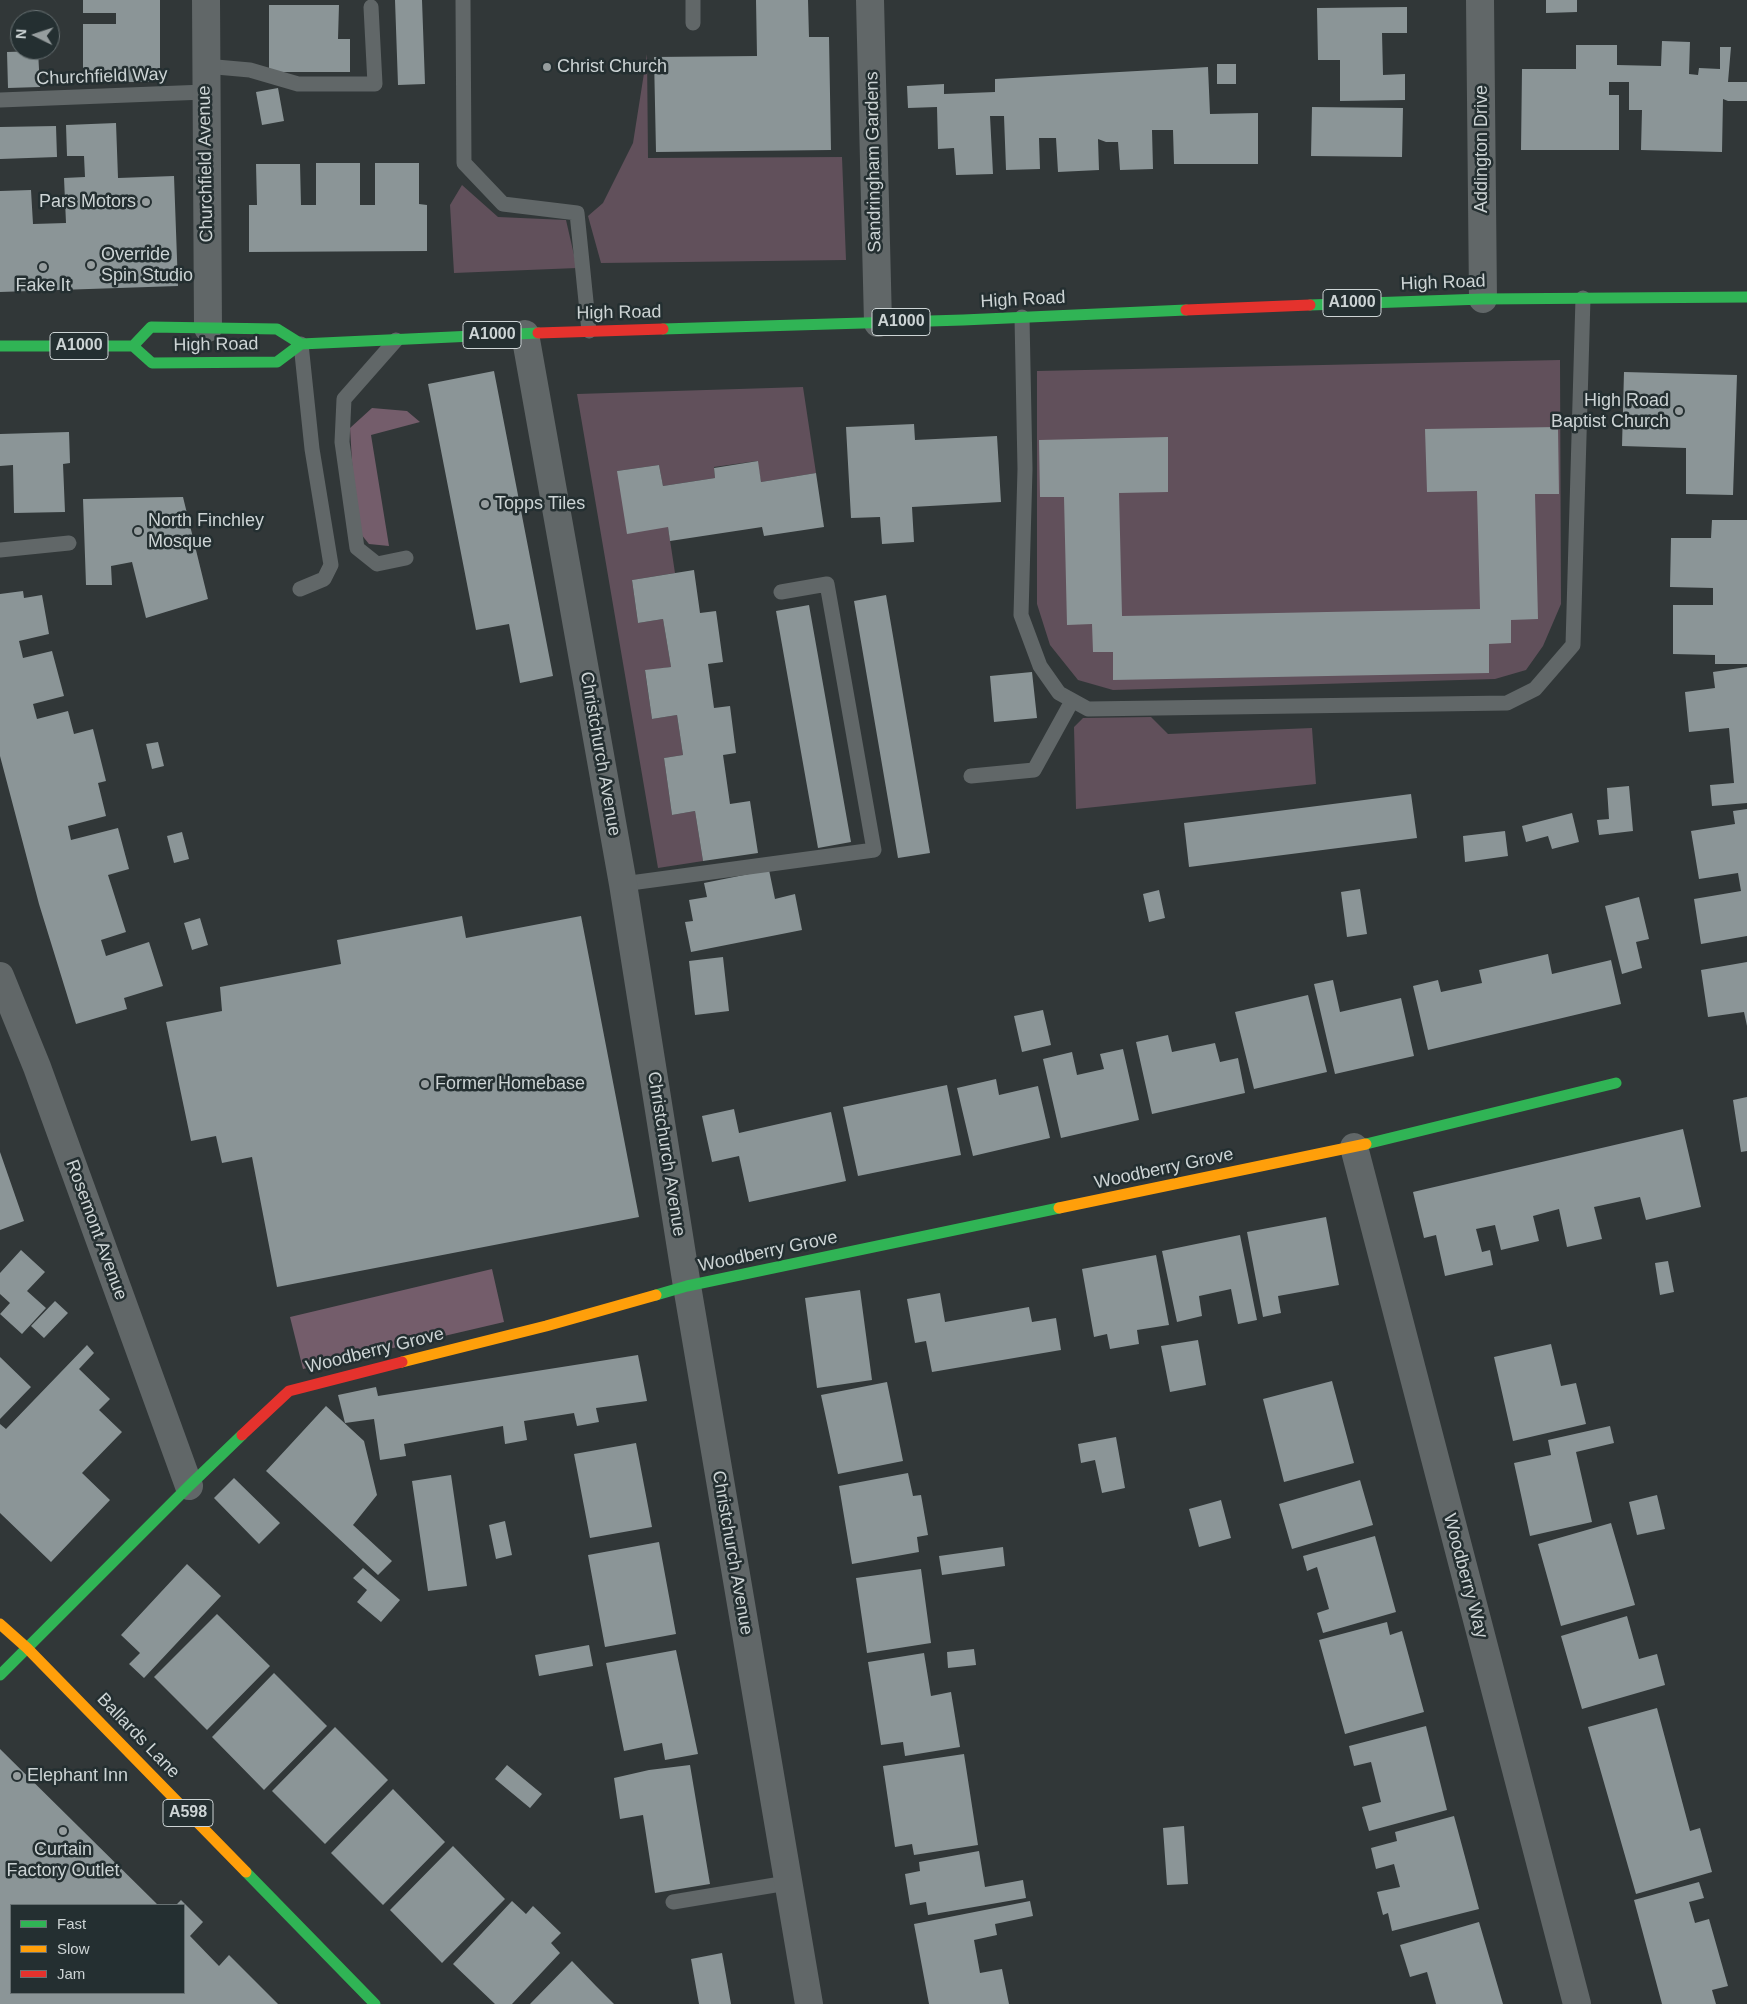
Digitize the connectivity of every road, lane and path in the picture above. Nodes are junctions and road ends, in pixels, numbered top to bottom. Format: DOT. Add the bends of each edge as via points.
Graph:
graph roads {
  1 [pos="206,0"];
  2 [pos="463,0"];
  3 [pos="692,0"];
  4 [pos="870,0"];
  5 [pos="1480,0"];
  6 [pos="371,7"];
  7 [pos="693,23"];
  8 [pos="205,79"];
  9 [pos="0,100"];
  10 [pos="1747,297"];
  11 [pos="1583,298"];
  12 [pos="1483,299"];
  13 [pos="1022,317"];
  14 [pos="878,323"];
  15 [pos="208,328"];
  16 [pos="589,331"];
  17 [pos="525,334"];
  18 [pos="396,340"];
  19 [pos="301,344"];
  20 [pos="0,346"];
  21 [pos="133,346"];
  22 [pos="70,543"];
  23 [pos="0,550"];
  24 [pos="406,558"];
  25 [pos="300,589"];
  26 [pos="781,592"];
  27 [pos="1072,701"];
  28 [pos="971,776"];
  29 [pos="623,884"];
  30 [pos="0,976"];
  31 [pos="1616,1084"];
  32 [pos="1354,1147"];
  33 [pos="687,1286"];
  34 [pos="189,1486"];
  35 [pos="0,1624"];
  36 [pos="27,1648"];
  37 [pos="0,1675"];
  38 [pos="787,1883"];
  39 [pos="673,1902"];
  40 [pos="375,2004"];
  41 [pos="809,2004"];
  42 [pos="1577,2004"];
  1 -- 8 [label="street, Churchfield Avenue"];
  2 -- 16 [label="lane" via="464,163 503,204 577,214"];
  3 -- 7 [label="lane"];
  4 -- 14 [label="street, Sandringham Gardens"];
  5 -- 12 [label="street, Addington Drive"];
  6 -- 8 [label="lane, Churchfield Way" via="375,84 298,84 250,70"];
  8 -- 9 [label="lane, Churchfield Way"];
  8 -- 15 [label="street, Churchfield Avenue"];
  10 -- 11 [label="main road, High Road / A1000"];
  11 -- 12 [label="main road, High Road / A1000"];
  11 -- 27 [label="lane" via="1573,645 1535,689 1507,703 1088,709"];
  12 -- 13 [label="main road, High Road / A1000"];
  13 -- 14 [label="main road, High Road / A1000"];
  13 -- 27 [label="lane" via="1025,470 1021,615 1040,666 1059,693"];
  14 -- 16 [label="main road, High Road / A1000"];
  15 -- 19 [label="main road, High Road / A1000" via="277,329"];
  15 -- 21 [label="main road, High Road / A1000" via="151,327"];
  16 -- 17 [label="main road, High Road / A1000"];
  17 -- 18 [label="main road, High Road / A1000"];
  17 -- 29 [label="street, Christchurch Avenue"];
  18 -- 19 [label="main road, High Road / A1000"];
  18 -- 24 [label="lane" via="344,399 342,442 358,548 377,564"];
  19 -- 21 [label="main road, High Road / A1000" via="277,362 152,363"];
  19 -- 25 [label="lane" via="312,448 331,565 324,579"];
  20 -- 21 [label="main road, A1000"];
  22 -- 23 [label="lane"];
  26 -- 29 [label="lane" via="826,584 874,850"];
  27 -- 28 [label="lane" via="1034,770"];
  29 -- 33 [label="street, Christchurch Avenue"];
  30 -- 34 [label="street, Rosemont Avenue" via="40,1076"];
  31 -- 32 [label="main road, Woodberry Grove"];
  32 -- 33 [label="main road, Woodberry Grove"];
  32 -- 42 [label="street, Woodberry Way"];
  33 -- 34 [label="main road, Woodberry Grove" via="546,1326 289,1391"];
  33 -- 38 [label="street, Christchurch Avenue"];
  34 -- 36 [label="main road, Woodberry Grove"];
  35 -- 36 [label="main road, Ballards Lane / A598"];
  36 -- 37 [label="main road, Woodberry Grove"];
  36 -- 40 [label="main road, Ballards Lane / A598"];
  38 -- 39 [label="lane"];
  38 -- 41 [label="street, Christchurch Avenue"];
}
